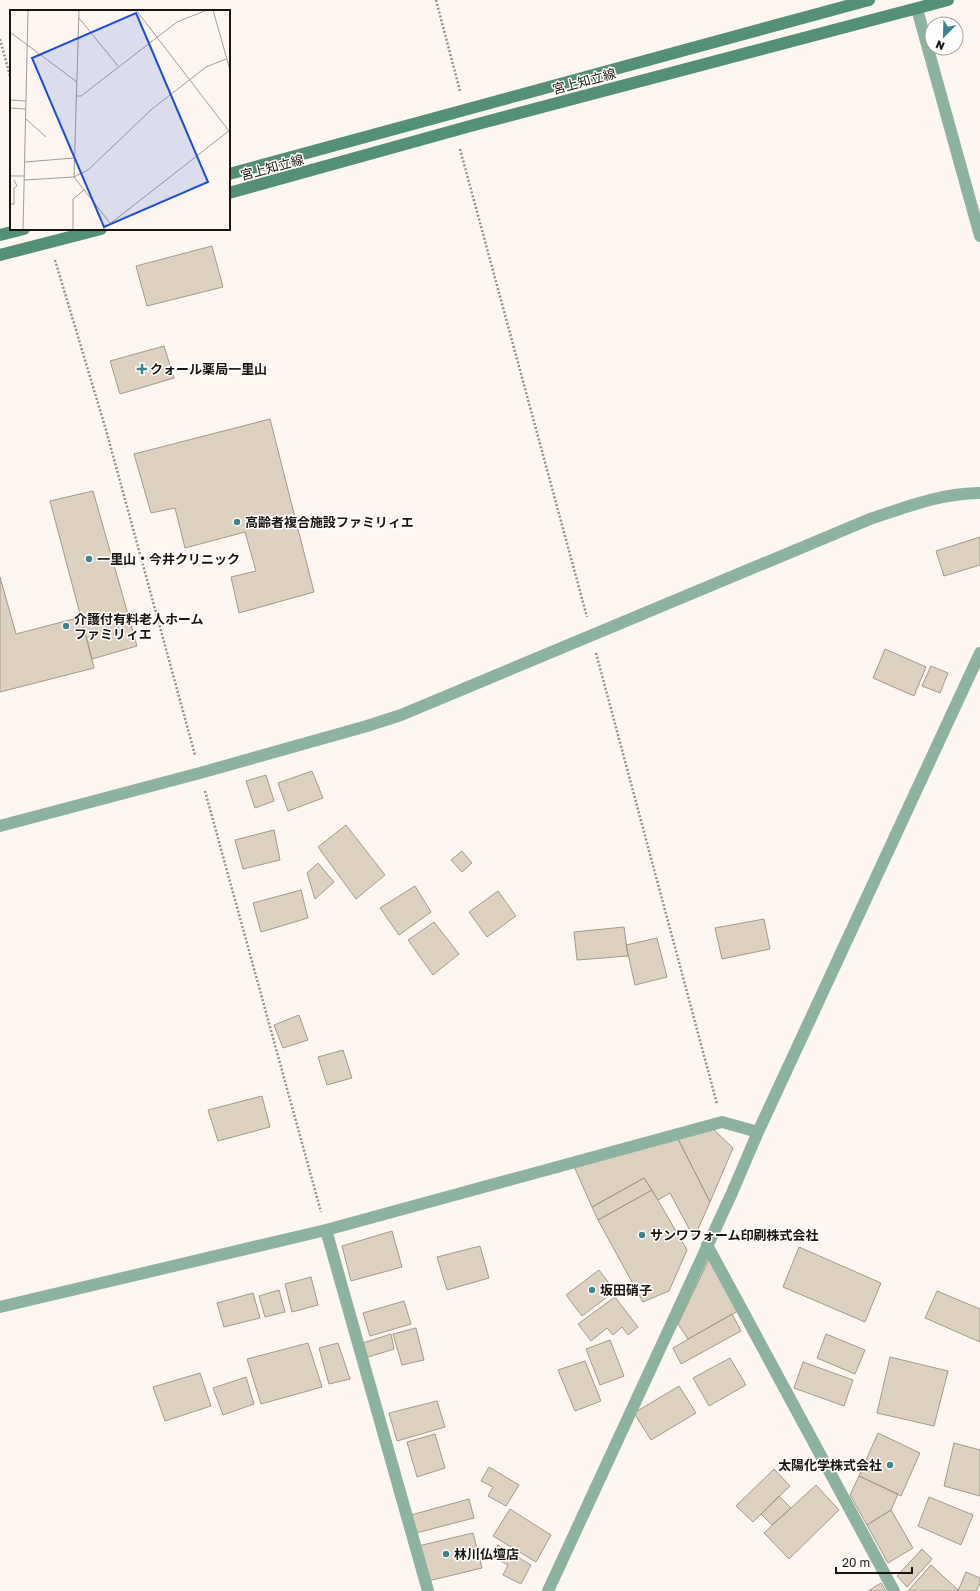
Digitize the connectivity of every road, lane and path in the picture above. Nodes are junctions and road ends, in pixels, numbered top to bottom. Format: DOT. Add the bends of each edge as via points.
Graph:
graph roads {
  1 [pos="436,0"];
  2 [pos="869,0"];
  3 [pos="948,0"];
  4 [pos="917,9"];
  5 [pos="0,39"];
  6 [pos="10,76"];
  7 [pos="464,109"];
  8 [pos="230,174"];
  9 [pos="230,194"];
  10 [pos="20,230"];
  11 [pos="97,230"];
  12 [pos="0,235"];
  13 [pos="980,236"];
  14 [pos="50,243"];
  15 [pos="0,256"];
  16 [pos="980,493"];
  17 [pos="980,653"];
  18 [pos="200,773"];
  19 [pos="0,826"];
  20 [pos="758,1132"];
  21 [pos="326,1230"];
  22 [pos="708,1245"];
  23 [pos="0,1307"];
  24 [pos="428,1591"];
  25 [pos="548,1591"];
  26 [pos="894,1591"];
  1 -- 7 [label="path"];
  2 -- 7 [label="main road, 宮上知立線"];
  3 -- 4 [label="main road, 宮上知立線"];
  4 -- 9 [label="main road, 宮上知立線" via="474,125"];
  4 -- 13 [label="street"];
  5 -- 6 [label="path"];
  7 -- 8 [label="main road, 宮上知立線"];
  10 -- 12 [label="main road"];
  11 -- 14 [label="main road"];
  14 -- 15 [label="main road"];
  14 -- 18 [label="path" via="106,430"];
  16 -- 18 [label="street" via="962,493 918,503 870,519 401,715"];
  17 -- 20 [label="street"];
  18 -- 19 [label="street"];
  18 -- 21 [label="path"];
  20 -- 21 [label="street" via="722,1122"];
  20 -- 22 [label="street"];
  21 -- 23 [label="street"];
  21 -- 24 [label="street"];
  22 -- 25 [label="street"];
  22 -- 26 [label="street"];
}
